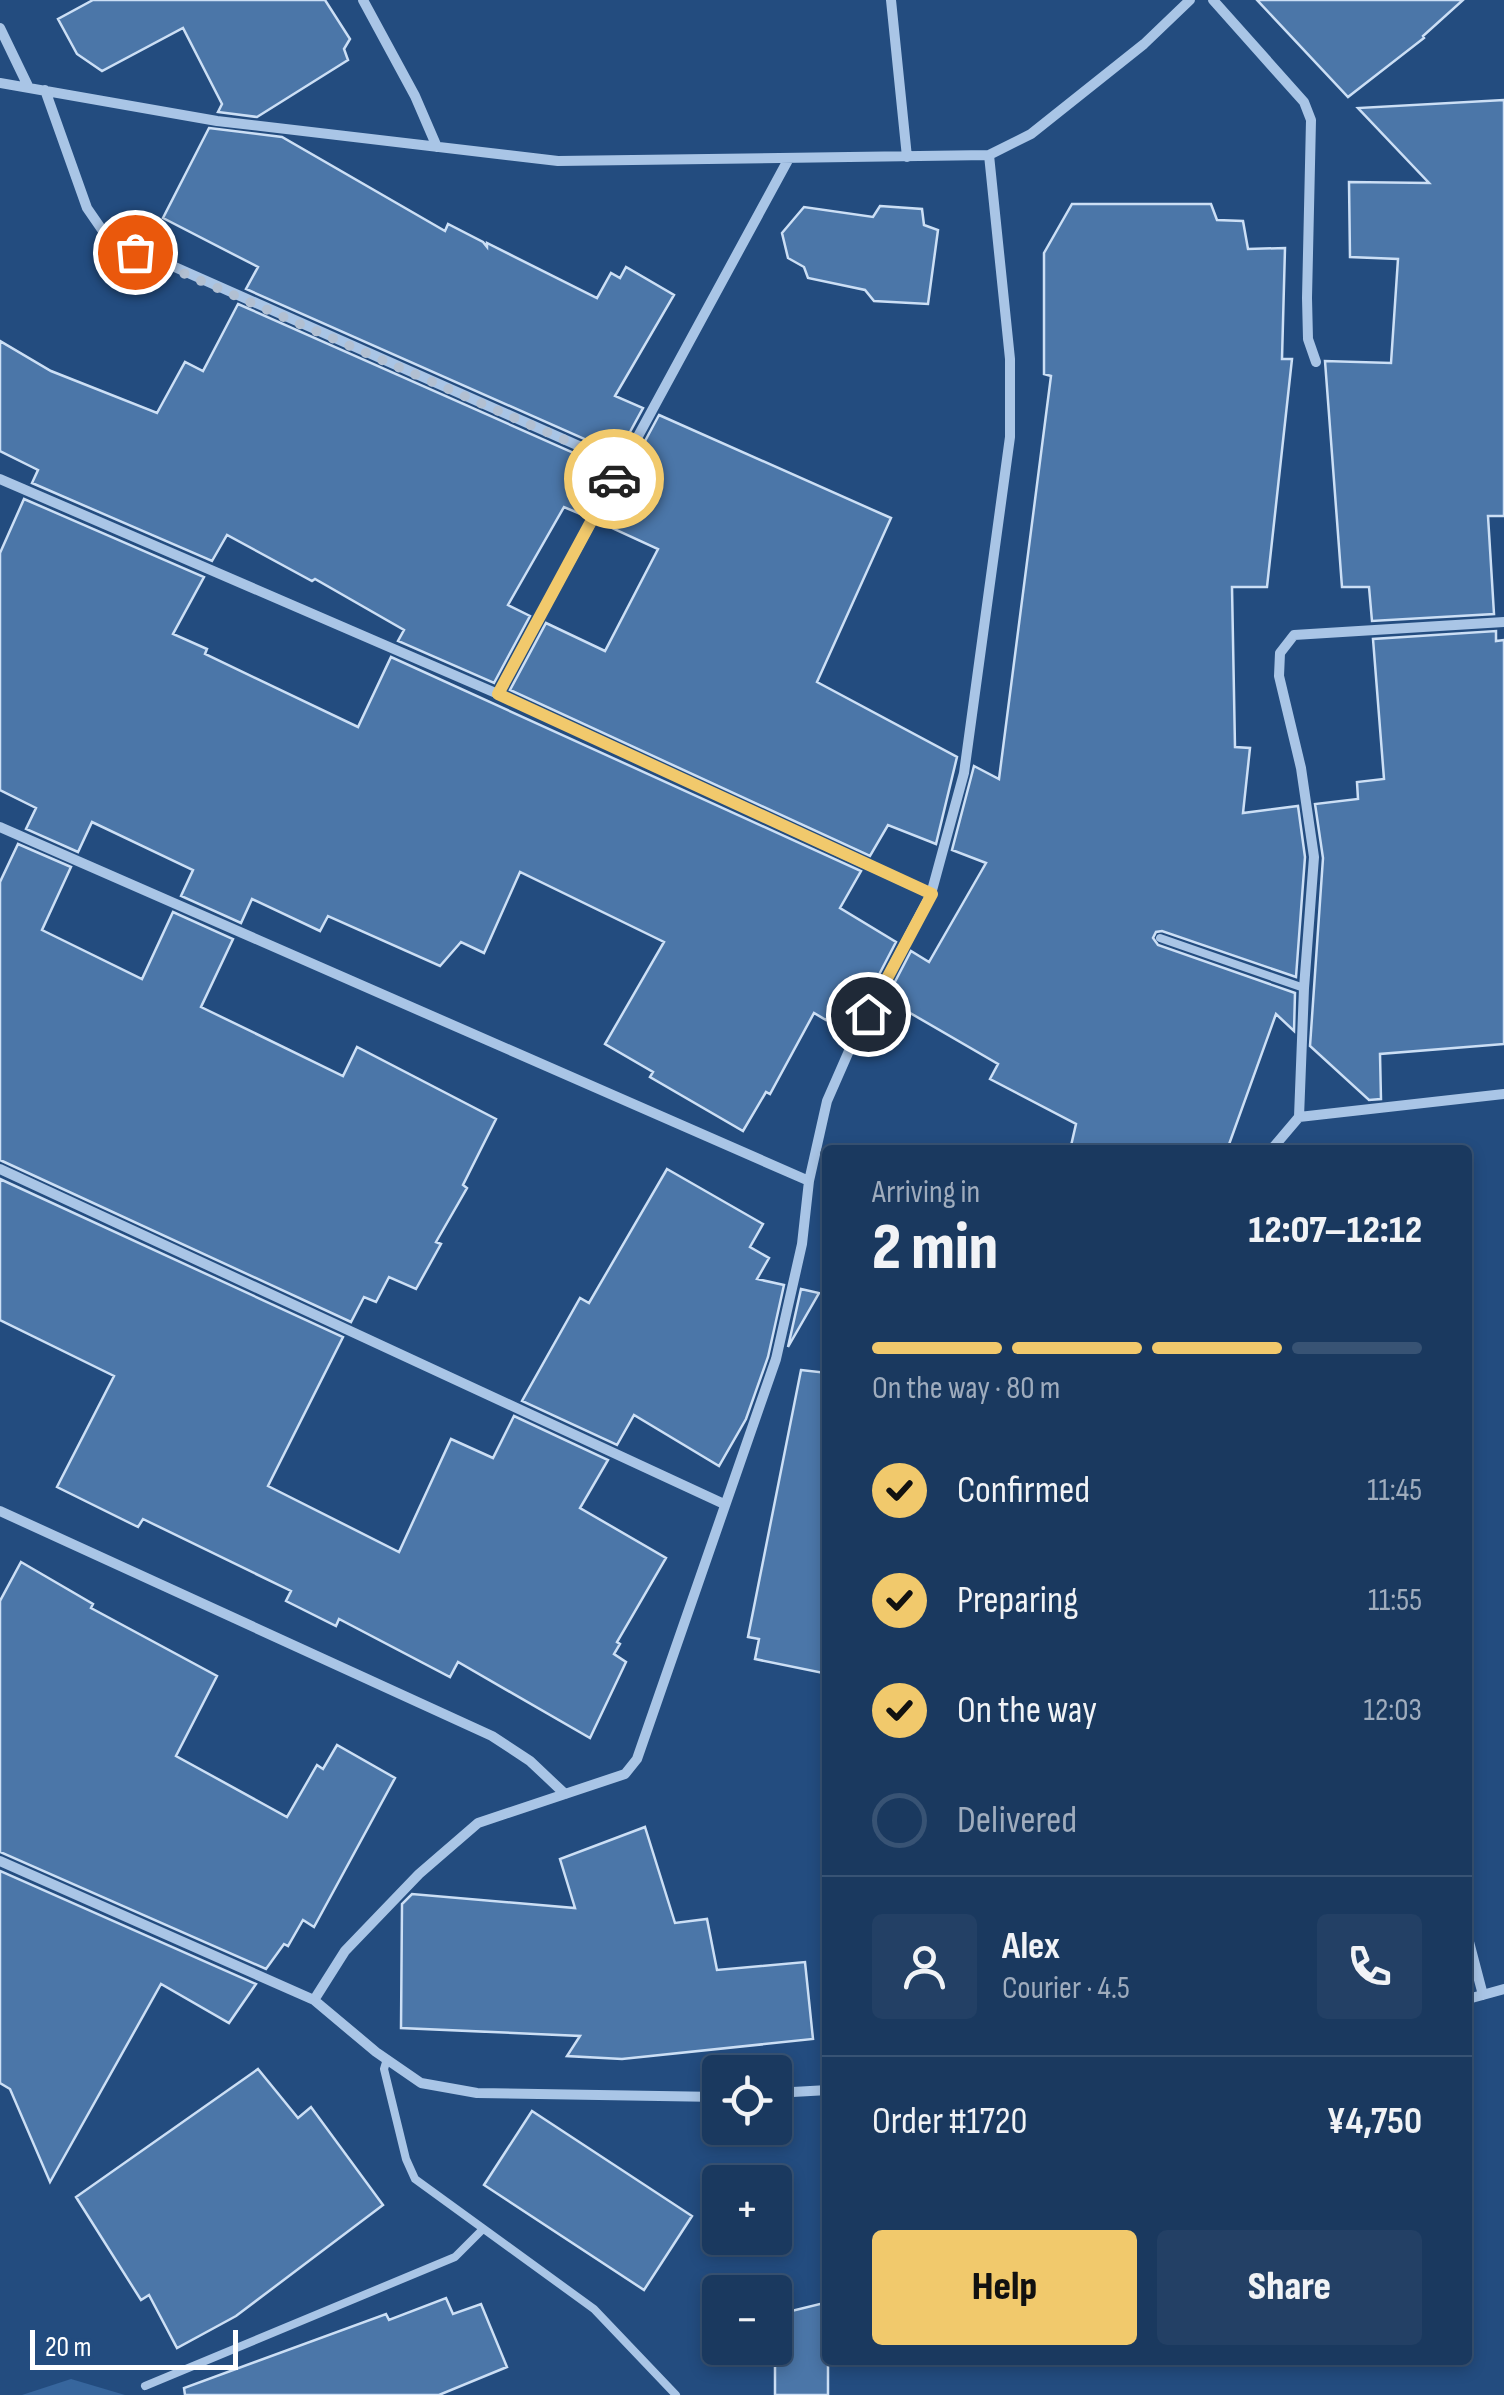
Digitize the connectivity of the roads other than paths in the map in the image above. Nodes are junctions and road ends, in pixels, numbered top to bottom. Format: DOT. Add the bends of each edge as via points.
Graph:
graph roads {
  1 [pos="362,0"];
  2 [pos="891,0"];
  3 [pos="1190,0"];
  4 [pos="1212,0"];
  5 [pos="0,28"];
  6 [pos="0,82"];
  7 [pos="28,86"];
  8 [pos="46,90"];
  9 [pos="437,147"];
  10 [pos="989,155"];
  11 [pos="907,157"];
  12 [pos="788,160"];
  13 [pos="1316,362"];
  14 [pos="622,465"];
  15 [pos="0,479"];
  16 [pos="1504,622"];
  17 [pos="498,694"];
  18 [pos="0,827"];
  19 [pos="932,894"];
  20 [pos="1160,938"];
  21 [pos="1304,988"];
  22 [pos="1504,1094"];
  23 [pos="1299,1117"];
  24 [pos="1276,1145"];
  25 [pos="0,1169"];
  26 [pos="810,1180"];
  27 [pos="724,1504"];
  28 [pos="0,1512"];
  29 [pos="565,1794"];
  30 [pos="0,1861"];
  31 [pos="1472,1953"];
  32 [pos="1504,1989"];
  33 [pos="1483,1995"];
  34 [pos="1472,1997"];
  35 [pos="314,2000"];
  36 [pos="387,2060"];
  37 [pos="822,2090"];
  38 [pos="792,2092"];
  39 [pos="702,2097"];
  40 [pos="483,2229"];
  41 [pos="145,2386"];
  42 [pos="676,2395"];
  1 -- 9 [label="street"];
  2 -- 11 [label="street"];
  3 -- 10 [label="street" via="1032,134"];
  4 -- 13 [label="street" via="1304,102 1311,120 1308,339"];
  5 -- 7 [label="street"];
  6 -- 7 [label="street"];
  7 -- 8 [label="street"];
  8 -- 9 [label="street" via="217,121"];
  8 -- 14 [label="street" via="87,208 107,237"];
  9 -- 12 [label="street" via="558,161"];
  10 -- 11 [label="street"];
  10 -- 19 [label="street" via="1010,358 1010,437 964,773"];
  11 -- 12 [label="street"];
  12 -- 14 [label="street"];
  14 -- 17 [label="street"];
  15 -- 17 [label="street"];
  16 -- 21 [label="street" via="1294,635 1280,652 1281,694 1314,857"];
  17 -- 19 [label="street"];
  18 -- 26 [label="street"];
  19 -- 26 [label="street" via="827,1100"];
  20 -- 21 [label="lane"];
  21 -- 23 [label="street"];
  22 -- 23 [label="street"];
  23 -- 24 [label="street"];
  25 -- 27 [label="street"];
  26 -- 27 [label="street" via="776,1359"];
  27 -- 29 [label="street" via="637,1759 625,1774"];
  28 -- 29 [label="street" via="492,1736"];
  29 -- 35 [label="street" via="478,1824 345,1951"];
  30 -- 35 [label="street"];
  31 -- 33 [label="street"];
  32 -- 33 [label="street"];
  33 -- 34 [label="street"];
  35 -- 36 [label="street"];
  36 -- 39 [label="street" via="420,2083 477,2093"];
  36 -- 40 [label="lane" via="384,2070 415,2179"];
  37 -- 38 [label="street"];
  40 -- 41 [label="lane" via="455,2257"];
  40 -- 42 [label="lane" via="594,2309"];
}
